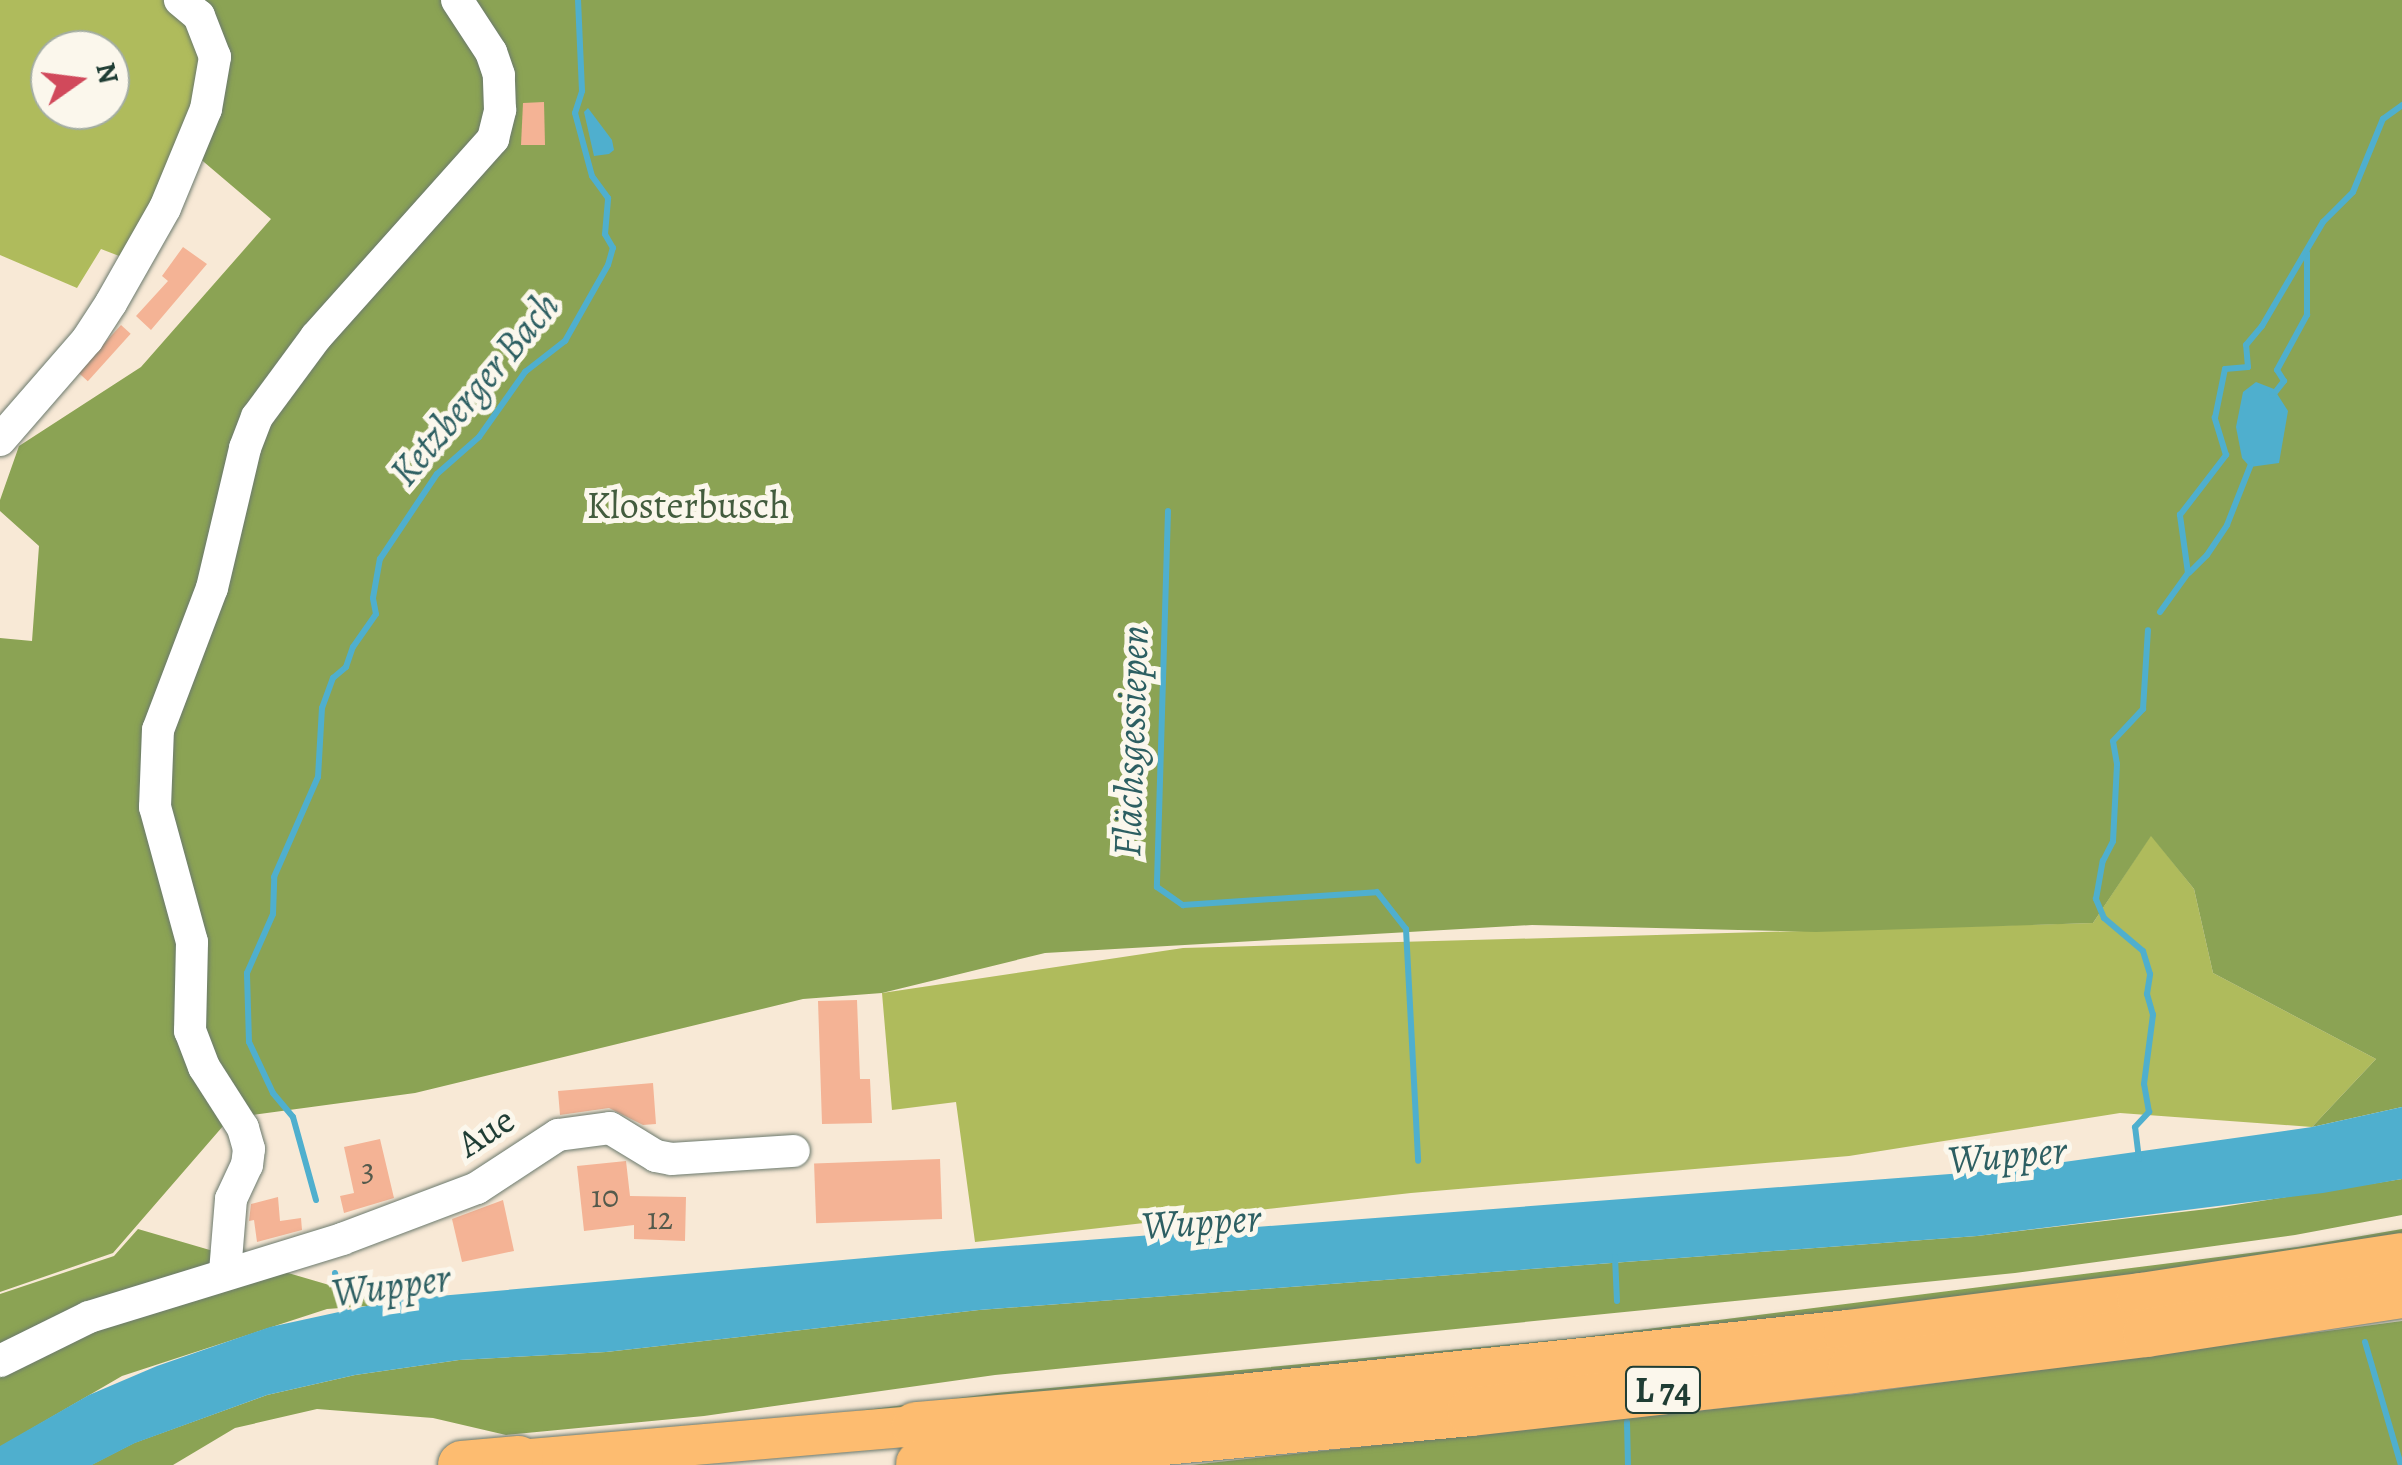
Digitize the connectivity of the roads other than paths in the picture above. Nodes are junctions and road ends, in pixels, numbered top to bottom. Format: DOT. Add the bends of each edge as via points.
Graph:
graph roads {
  1 [pos="180,0"];
  2 [pos="457,0"];
  3 [pos="0,440"];
  4 [pos="794,1151"];
  5 [pos="2402,1257"];
  6 [pos="225,1272"];
  7 [pos="2402,1294"];
  8 [pos="0,1361"];
  9 [pos="914,1452"];
  10 [pos="640,1458"];
  11 [pos="519,1460"];
  12 [pos="462,1465"];
  1 -- 3 [label="street" via="200,16 212,45 214,80 206,109 165,208 111,303"];
  2 -- 6 [label="street" via="491,52 500,118 484,152 316,337 257,417 212,588 161,715 155,807 192,942 190,1031 249,1149 231,1199"];
  4 -- 6 [label="street, Aue" via="666,1158 610,1128 576,1130 546,1139 477,1188 342,1239"];
  5 -- 9 [label="highway, L 74" via="1848,1334 1310,1391"];
  6 -- 8 [label="street, Aue" via="68,1325"];
  7 -- 9 [label="highway, L 74" via="2148,1333 1274,1432"];
  9 -- 10 [label="main road, L 74"];
  10 -- 11 [label="main road, L 74"];
  11 -- 12 [label="highway, L 74"];
}
